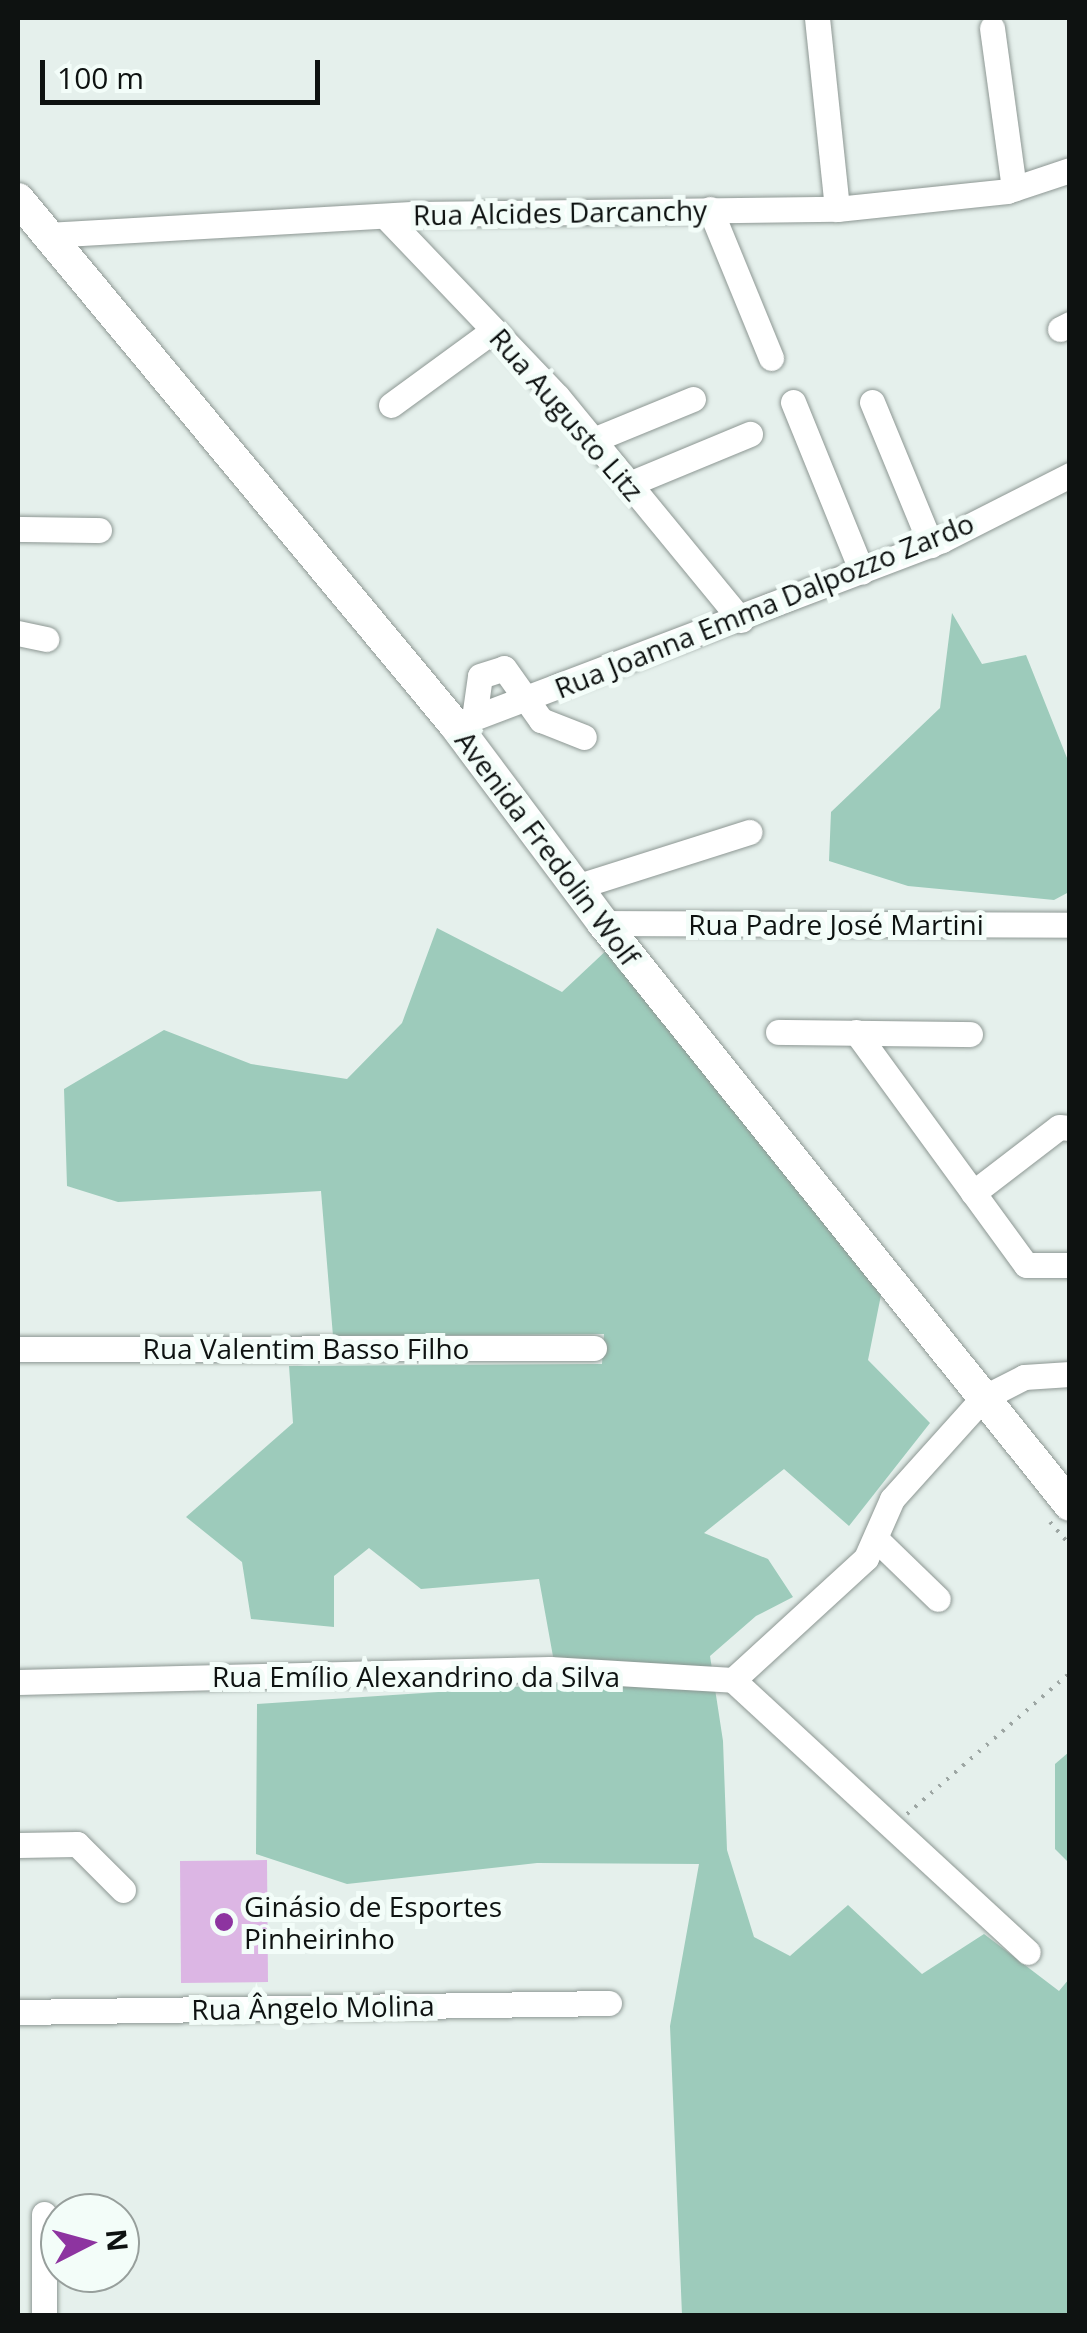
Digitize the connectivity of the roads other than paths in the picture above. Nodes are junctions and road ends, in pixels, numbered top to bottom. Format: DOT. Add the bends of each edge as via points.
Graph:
graph roads {
  1 [pos="817,18"];
  2 [pos="992,28"];
  3 [pos="1070,170"];
  4 [pos="1014,190"];
  5 [pos="18,199"];
  6 [pos="710,209"];
  7 [pos="837,209"];
  8 [pos="385,216"];
  9 [pos="47,235"];
  10 [pos="494,330"];
  11 [pos="771,358"];
  12 [pos="693,399"];
  13 [pos="794,402"];
  14 [pos="872,402"];
  15 [pos="391,405"];
  16 [pos="750,434"];
  17 [pos="593,440"];
  18 [pos="1070,475"];
  19 [pos="629,484"];
  20 [pos="18,528"];
  21 [pos="99,530"];
  22 [pos="931,544"];
  23 [pos="862,572"];
  24 [pos="740,620"];
  25 [pos="18,633"];
  26 [pos="46,639"];
  27 [pos="526,699"];
  28 [pos="464,722"];
  29 [pos="584,737"];
  30 [pos="749,832"];
  31 [pos="576,888"];
  32 [pos="1070,906"];
  33 [pos="603,923"];
  34 [pos="1040,924"];
  35 [pos="1070,925"];
  36 [pos="778,1032"];
  37 [pos="856,1032"];
  38 [pos="970,1034"];
  39 [pos="1070,1128"];
  40 [pos="973,1193"];
  41 [pos="1070,1265"];
  42 [pos="594,1348"];
  43 [pos="18,1349"];
  44 [pos="1070,1374"];
  45 [pos="983,1398"];
  46 [pos="1070,1505"];
  47 [pos="876,1539"];
  48 [pos="938,1600"];
  49 [pos="733,1680"];
  50 [pos="18,1682"];
  51 [pos="18,1844"];
  52 [pos="123,1890"];
  53 [pos="1028,1952"];
  54 [pos="609,2003"];
  55 [pos="18,2012"];
  1 -- 7 [label="street"];
  2 -- 4 [label="street"];
  3 -- 4 [label="street, Rua Alcides Darcanchy"];
  4 -- 7 [label="street, Rua Alcides Darcanchy"];
  5 -- 9 [label="main road, Avenida Fredolin Wolf"];
  6 -- 7 [label="street, Rua Alcides Darcanchy"];
  6 -- 8 [label="street, Rua Alcides Darcanchy"];
  6 -- 11 [label="street"];
  8 -- 9 [label="street, Rua Alcides Darcanchy"];
  8 -- 10 [label="street, Rua Augusto Litz"];
  9 -- 28 [label="main road, Avenida Fredolin Wolf"];
  10 -- 15 [label="street"];
  10 -- 17 [label="street, Rua Augusto Litz"];
  12 -- 17 [label="street"];
  13 -- 23 [label="street"];
  14 -- 22 [label="street"];
  16 -- 19 [label="street"];
  17 -- 19 [label="street, Rua Augusto Litz"];
  18 -- 22 [label="street, Rua Joanna Emma Dalpozzo Zardo"];
  19 -- 24 [label="street, Rua Augusto Litz"];
  20 -- 21 [label="street"];
  22 -- 23 [label="street, Rua Joanna Emma Dalpozzo Zardo"];
  23 -- 24 [label="street, Rua Joanna Emma Dalpozzo Zardo"];
  24 -- 27 [label="street, Rua Joanna Emma Dalpozzo Zardo"];
  25 -- 26 [label="street"];
  27 -- 28 [label="street, Rua Joanna Emma Dalpozzo Zardo"];
  27 -- 28 [label="street" via="514,675 491,668 474,688"];
  27 -- 29 [label="street" via="553,728"];
  28 -- 31 [label="main road, Avenida Fredolin Wolf"];
  30 -- 31 [label="street"];
  31 -- 33 [label="main road, Avenida Fredolin Wolf"];
  32 -- 34 [label="street"];
  33 -- 34 [label="street, Rua Padre José Martini"];
  33 -- 45 [label="main road, Avenida Fredolin Wolf"];
  34 -- 35 [label="street, Rua Padre José Martini"];
  36 -- 37 [label="street"];
  37 -- 38 [label="street"];
  37 -- 40 [label="street"];
  39 -- 40 [label="street" via="1060,1127"];
  40 -- 41 [label="street" via="1026,1265"];
  42 -- 43 [label="street, Rua Valentim Basso Filho"];
  44 -- 45 [label="street" via="1024,1377"];
  45 -- 46 [label="main road, Avenida Fredolin Wolf"];
  45 -- 47 [label="street" via="892,1500"];
  47 -- 48 [label="street"];
  47 -- 49 [label="street" via="866,1558"];
  49 -- 50 [label="street, Rua Emílio Alexandrino da Silva" via="550,1669"];
  49 -- 53 [label="street"];
  51 -- 52 [label="street" via="86,1848"];
  54 -- 55 [label="street, Rua Ângelo Molina"];
}
